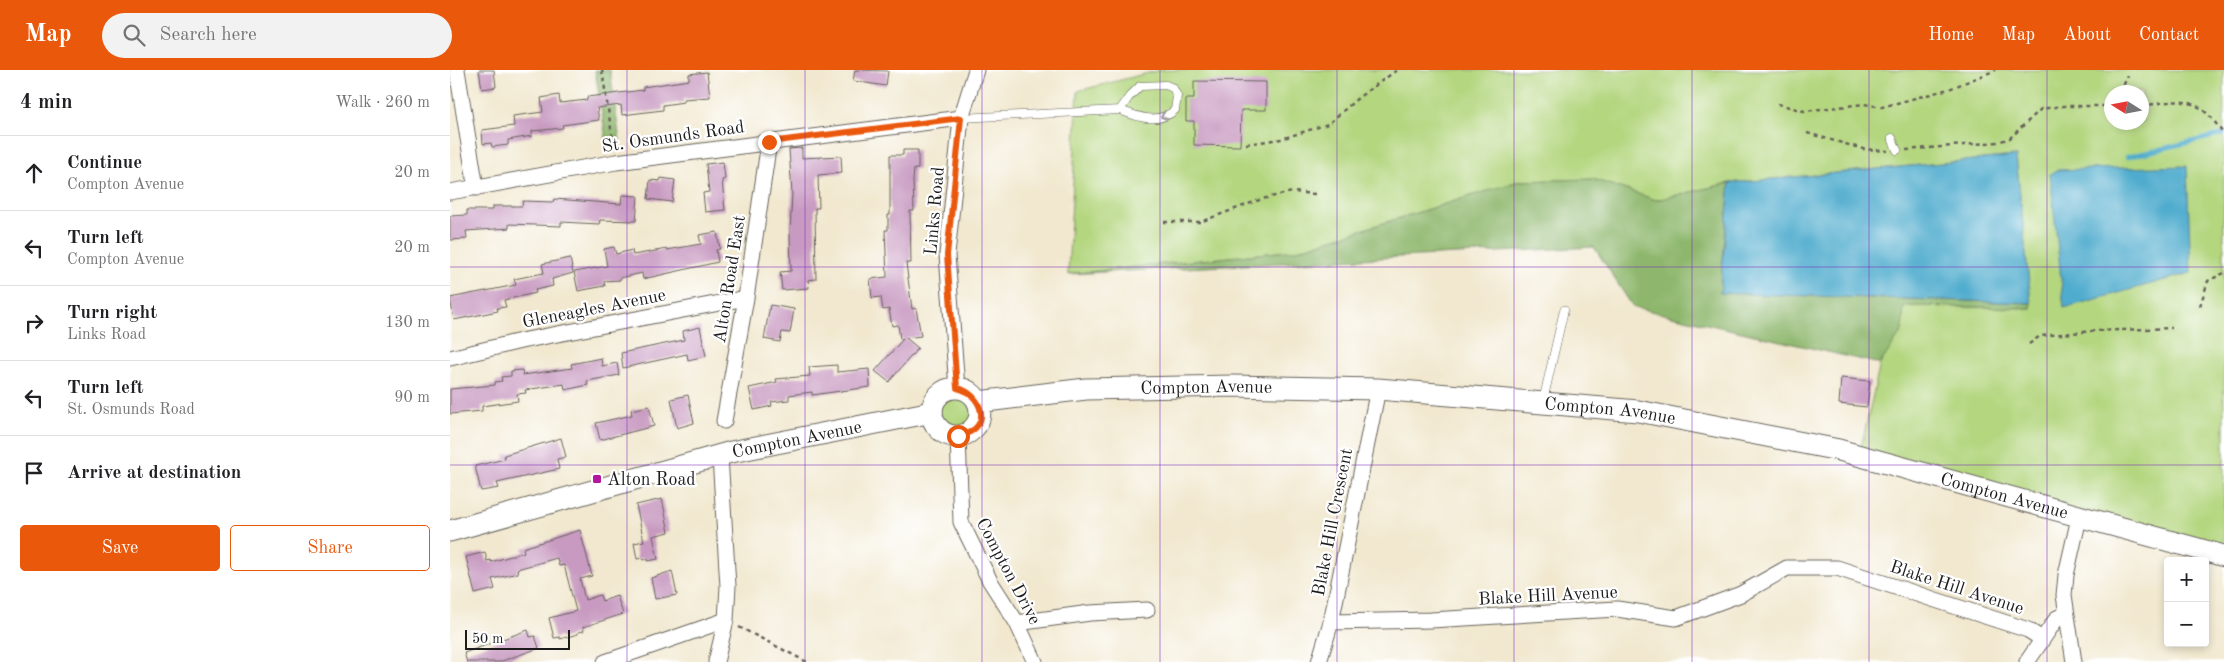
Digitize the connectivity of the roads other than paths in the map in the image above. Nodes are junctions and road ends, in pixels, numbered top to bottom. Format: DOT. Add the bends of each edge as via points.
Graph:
graph roads {
  1 [pos="457,70"];
  2 [pos="976,70"];
  3 [pos="1120,110"];
  4 [pos="961,118"];
  5 [pos="1892,138"];
  6 [pos="769,142"];
  7 [pos="1897,150"];
  8 [pos="476,188"];
  9 [pos="450,192"];
  10 [pos="746,298"];
  11 [pos="1564,310"];
  12 [pos="450,358"];
  13 [pos="957,388"];
  14 [pos="1378,389"];
  15 [pos="978,402"];
  16 [pos="1542,403"];
  17 [pos="932,412"];
  18 [pos="724,421"];
  19 [pos="958,436"];
  20 [pos="720,456"];
  21 [pos="2080,518"];
  22 [pos="450,531"];
  23 [pos="2224,556"];
  24 [pos="1147,610"];
  25 [pos="2066,614"];
  26 [pos="726,620"];
  27 [pos="1331,622"];
  28 [pos="1016,623"];
  29 [pos="2042,639"];
  30 [pos="605,662"];
  31 [pos="716,662"];
  32 [pos="1035,662"];
  33 [pos="1320,662"];
  34 [pos="2027,662"];
  35 [pos="2074,662"];
  1 -- 8 [label="street"];
  2 -- 4 [label="street, Links Road"];
  3 -- 3 [label="lane, one-way" via="1140,86 1166,85 1173,88 1177,96 1175,110 1167,117 1142,118"];
  3 -- 4 [label="lane"];
  4 -- 6 [label="street, St. Osmunds Road"];
  4 -- 13 [label="street, Links Road" via="947,255"];
  5 -- 7 [label="lane"];
  6 -- 8 [label="street, St. Osmunds Road" via="616,162"];
  6 -- 10 [label="street, Alton Road East"];
  8 -- 9 [label="street, St. Osmunds Road"];
  10 -- 12 [label="street, Gleneagles Avenue" via="521,341"];
  10 -- 18 [label="street, Alton Road East"];
  11 -- 16 [label="lane"];
  13 -- 15 [label="street" via="972,394"];
  13 -- 17 [label="street" via="937,398"];
  14 -- 15 [label="street, Compton Avenue" via="1232,386 1086,389"];
  14 -- 16 [label="street, Compton Avenue"];
  14 -- 27 [label="street, Blake Hill Crescent"];
  15 -- 19 [label="street" via="980,418 976,426"];
  16 -- 21 [label="street, Compton Avenue" via="1638,411 1839,450"];
  17 -- 19 [label="street" via="936,425 942,431"];
  17 -- 20 [label="street, Compton Avenue"];
  19 -- 28 [label="street, Compton Drive" via="961,522 990,581"];
  20 -- 22 [label="street, Compton Avenue"];
  20 -- 26 [label="street" via="728,586"];
  21 -- 23 [label="street, Compton Avenue"];
  21 -- 25 [label="street" via="2066,576"];
  24 -- 28 [label="street"];
  25 -- 29 [label="street" via="2057,618"];
  25 -- 35 [label="street"];
  26 -- 30 [label="street"];
  26 -- 31 [label="street"];
  27 -- 29 [label="street, Blake Hill Avenue" via="1431,620 1617,609 1676,618 1740,594 1788,568 1838,568 2028,630"];
  27 -- 33 [label="street, Blake Hill Crescent"];
  28 -- 32 [label="street, Compton Drive"];
  29 -- 34 [label="street"];
}
